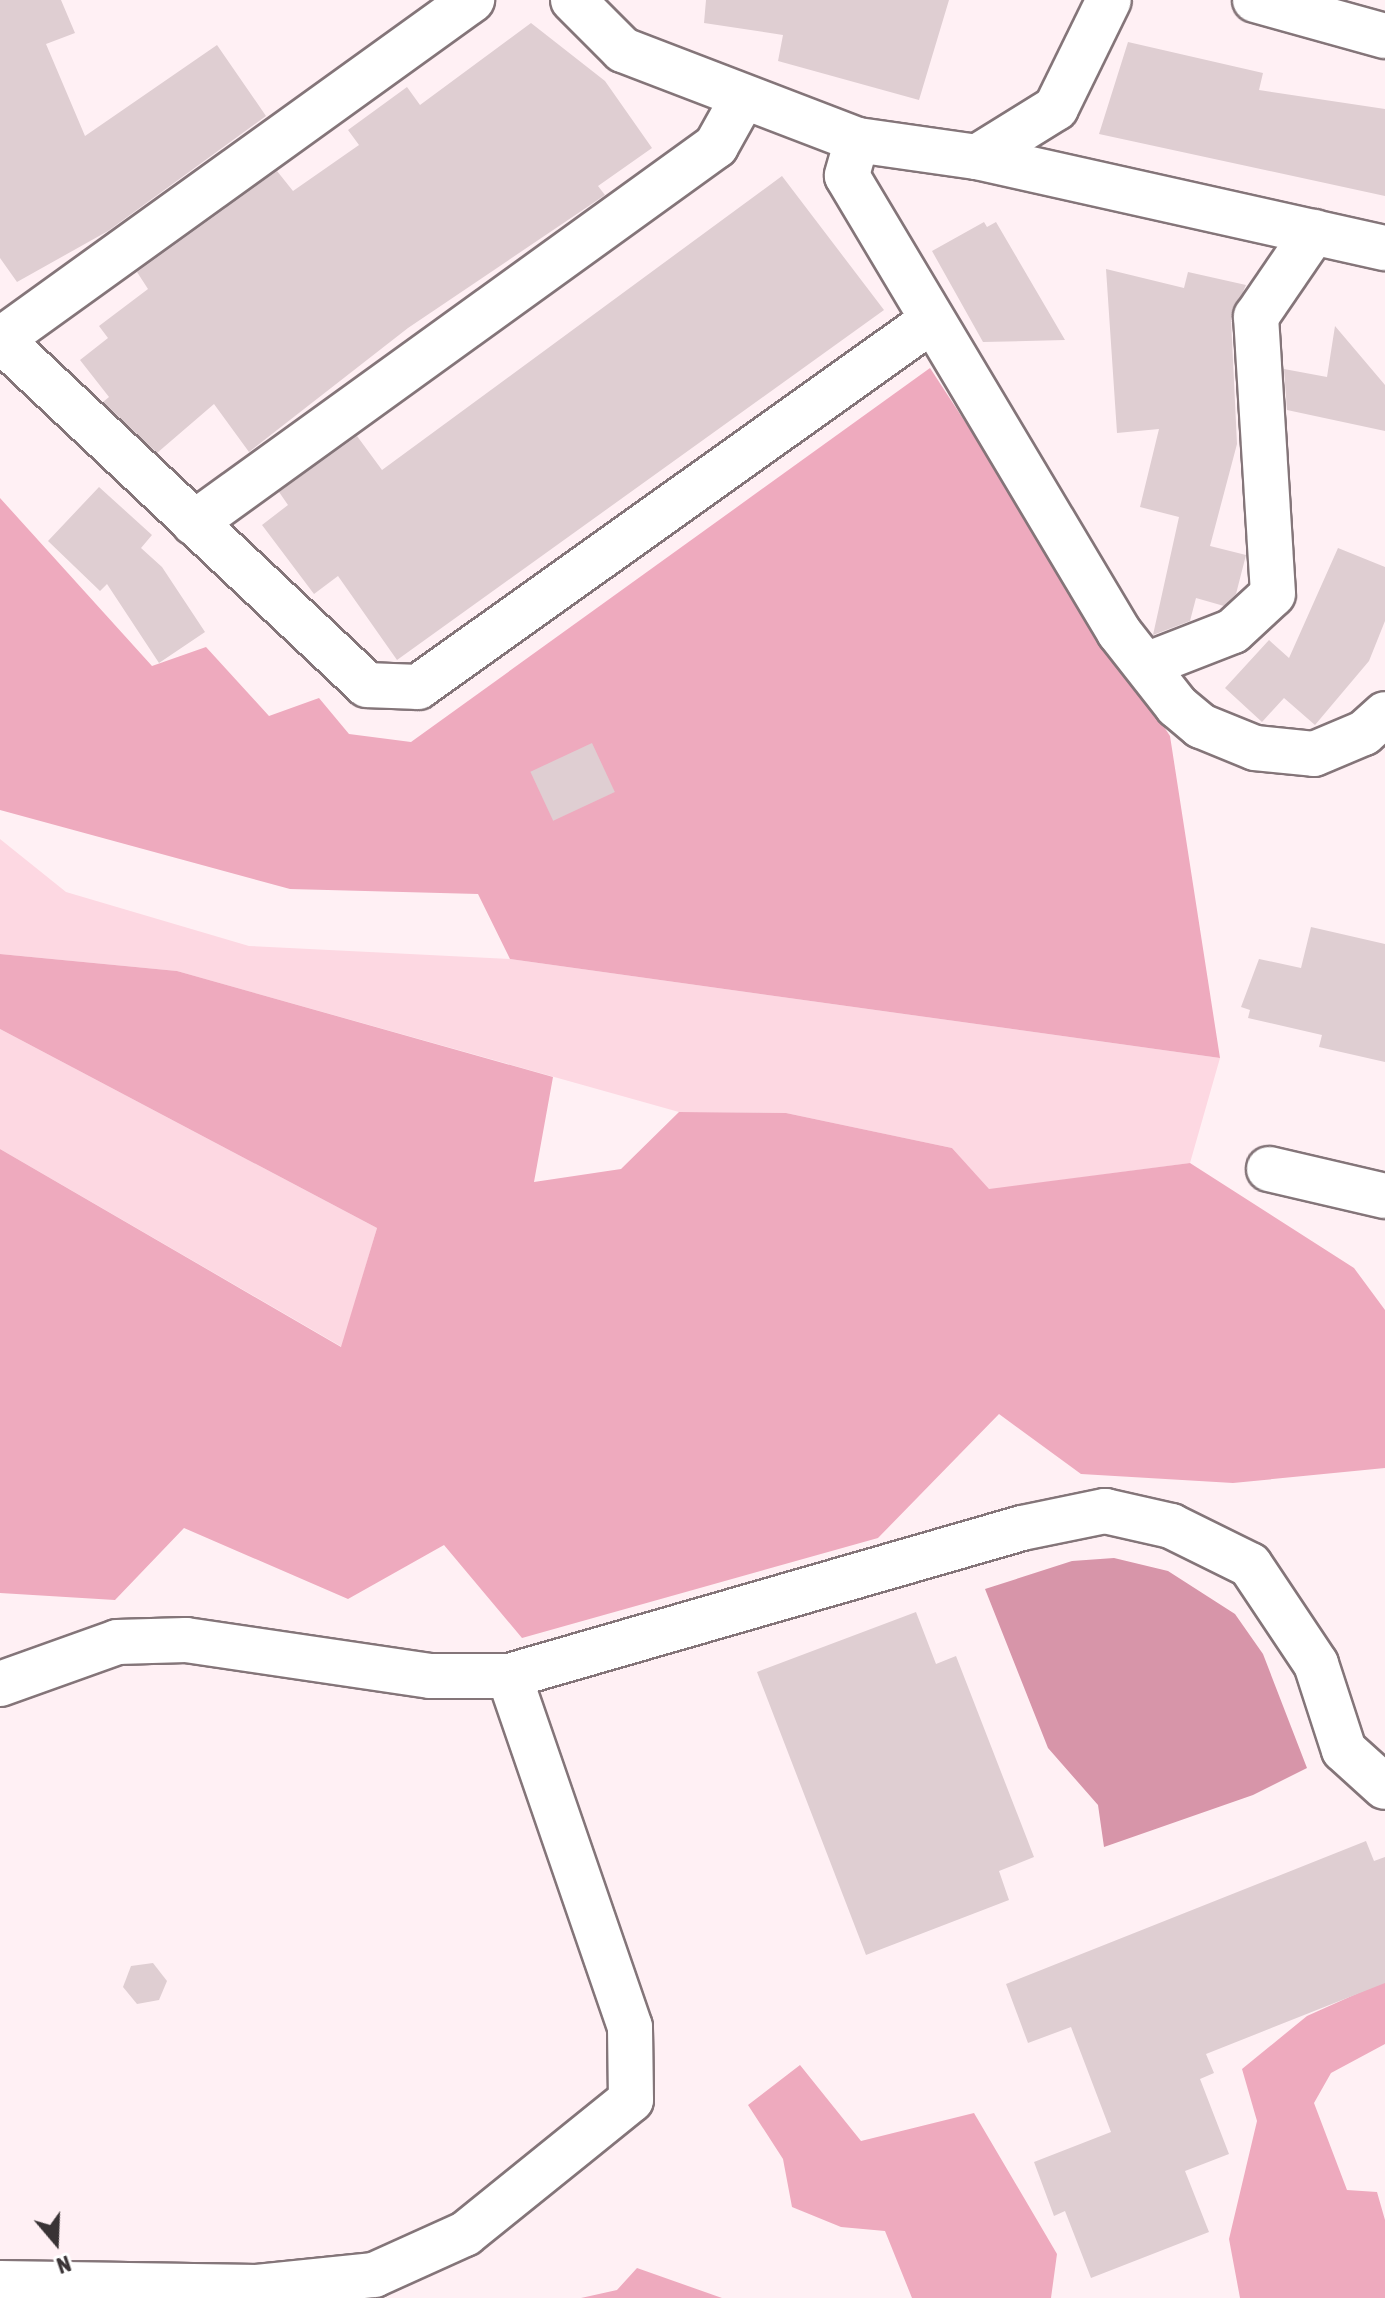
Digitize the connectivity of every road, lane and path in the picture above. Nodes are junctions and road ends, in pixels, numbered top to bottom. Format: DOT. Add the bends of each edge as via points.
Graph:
graph roads {
  1 [pos="472,0"];
  2 [pos="573,0"];
  3 [pos="1109,0"];
  4 [pos="1255,0"];
  5 [pos="1385,36"];
  6 [pos="741,101"];
  7 [pos="857,140"];
  8 [pos="977,157"];
  9 [pos="1314,232"];
  10 [pos="1385,248"];
  11 [pos="931,321"];
  12 [pos="0,339"];
  13 [pos="194,523"];
  14 [pos="1146,665"];
  15 [pos="1385,714"];
  16 [pos="1269,1169"];
  17 [pos="1385,1196"];
  18 [pos="509,1676"];
  19 [pos="0,1684"];
  20 [pos="1385,1787"];
  21 [pos="0,2283"];
  1 -- 12 [label="street"];
  2 -- 6 [label="street" via="623,50"];
  3 -- 8 [label="street" via="1056,108"];
  4 -- 5 [label="street"];
  6 -- 7 [label="street"];
  6 -- 13 [label="street" via="716,146"];
  7 -- 8 [label="street"];
  7 -- 11 [label="street" via="847,176"];
  8 -- 9 [label="street"];
  9 -- 10 [label="street"];
  9 -- 14 [label="street" via="1256,317 1273,594 1233,631"];
  11 -- 13 [label="street" via="418,687 367,685"];
  11 -- 14 [label="street"];
  12 -- 13 [label="street"];
  14 -- 15 [label="street" via="1201,726 1255,748 1314,754 1364,733"];
  16 -- 17 [label="street"];
  18 -- 19 [label="street" via="430,1676 186,1640 117,1642"];
  18 -- 20 [label="street" via="1022,1528 1105,1511 1171,1526 1250,1565 1316,1664 1344,1750"];
  18 -- 21 [label="street" via="630,2027 631,2100 465,2234 374,2275 257,2287"];
}
